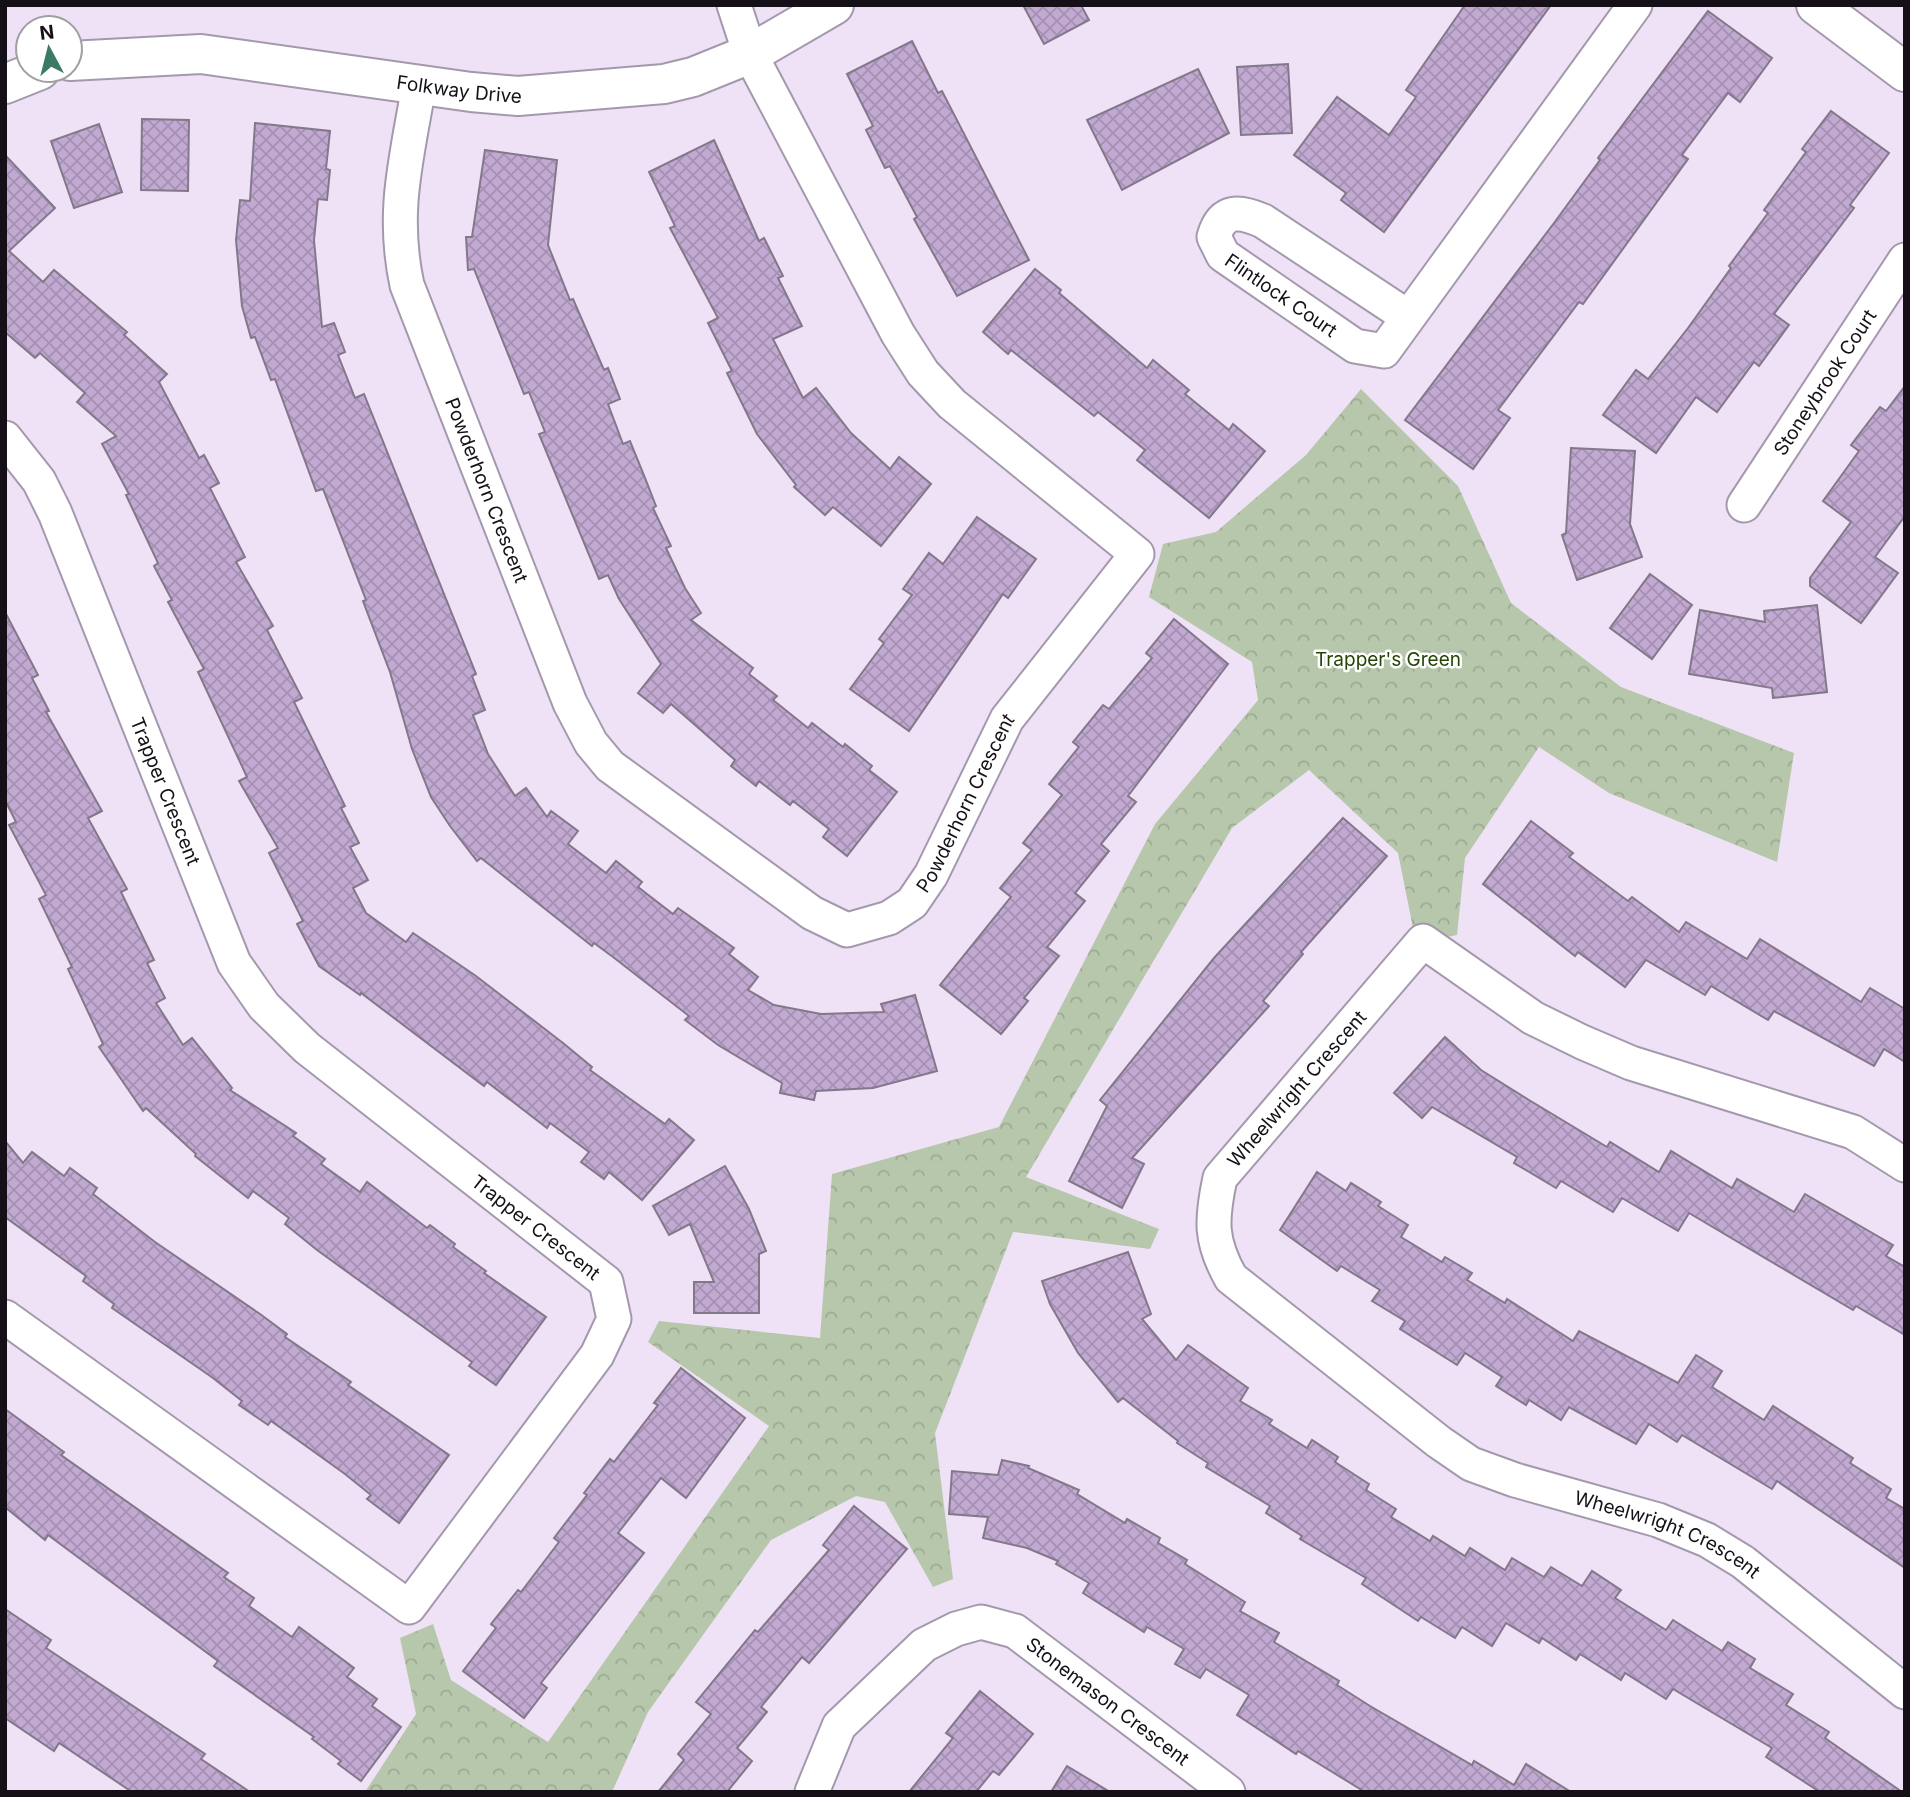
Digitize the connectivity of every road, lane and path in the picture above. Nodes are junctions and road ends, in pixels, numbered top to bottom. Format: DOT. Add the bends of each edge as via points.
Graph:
graph roads {
  1 [pos="734,5"];
  2 [pos="834,5"];
  3 [pos="1635,5"];
  4 [pos="1816,5"];
  5 [pos="750,54"];
  6 [pos="84,60"];
  7 [pos="1905,72"];
  8 [pos="419,85"];
  9 [pos="1905,260"];
  10 [pos="1408,317"];
  11 [pos="5,438"];
  12 [pos="1744,505"];
  13 [pos="1905,1165"];
  14 [pos="5,1317"];
  15 [pos="1905,1692"];
  16 [pos="811,1792"];
  17 [pos="1228,1792"];
  1 -- 5 [label="street"];
  2 -- 5 [label="street, Folkway Drive"];
  3 -- 10 [label="street, Flintlock Court"];
  4 -- 7 [label="street"];
  5 -- 8 [label="street, Folkway Drive" via="664,84 517,96"];
  5 -- 8 [label="street, Powderhorn Crescent" via="923,373 952,404 1137,554 1007,719 912,903 889,918 847,930 812,913 610,766 591,743 570,703 407,285 399,247 398,206"];
  6 -- 8 [label="street, Folkway Drive" via="201,54"];
  9 -- 12 [label="street, Stoneybrook Court"];
  10 -- 10 [label="street, Flintlock Court" via="1263,221 1243,212 1229,215 1217,225 1214,237 1223,255 1355,346 1384,351"];
  11 -- 14 [label="street, Trapper Crescent" via="39,481 55,513 234,962 264,1006 307,1048 606,1282 614,1319 597,1355 409,1607"];
  13 -- 15 [label="street, Wheelwright Crescent" via="1853,1132 1630,1063 1582,1042 1533,1018 1423,941 1220,1178 1215,1204 1216,1251 1231,1278 1439,1442 1471,1464 1658,1520 1707,1540 1743,1562"];
  16 -- 17 [label="street, Stonemason Crescent" via="839,1726 924,1645 981,1622 1015,1631"];
}
